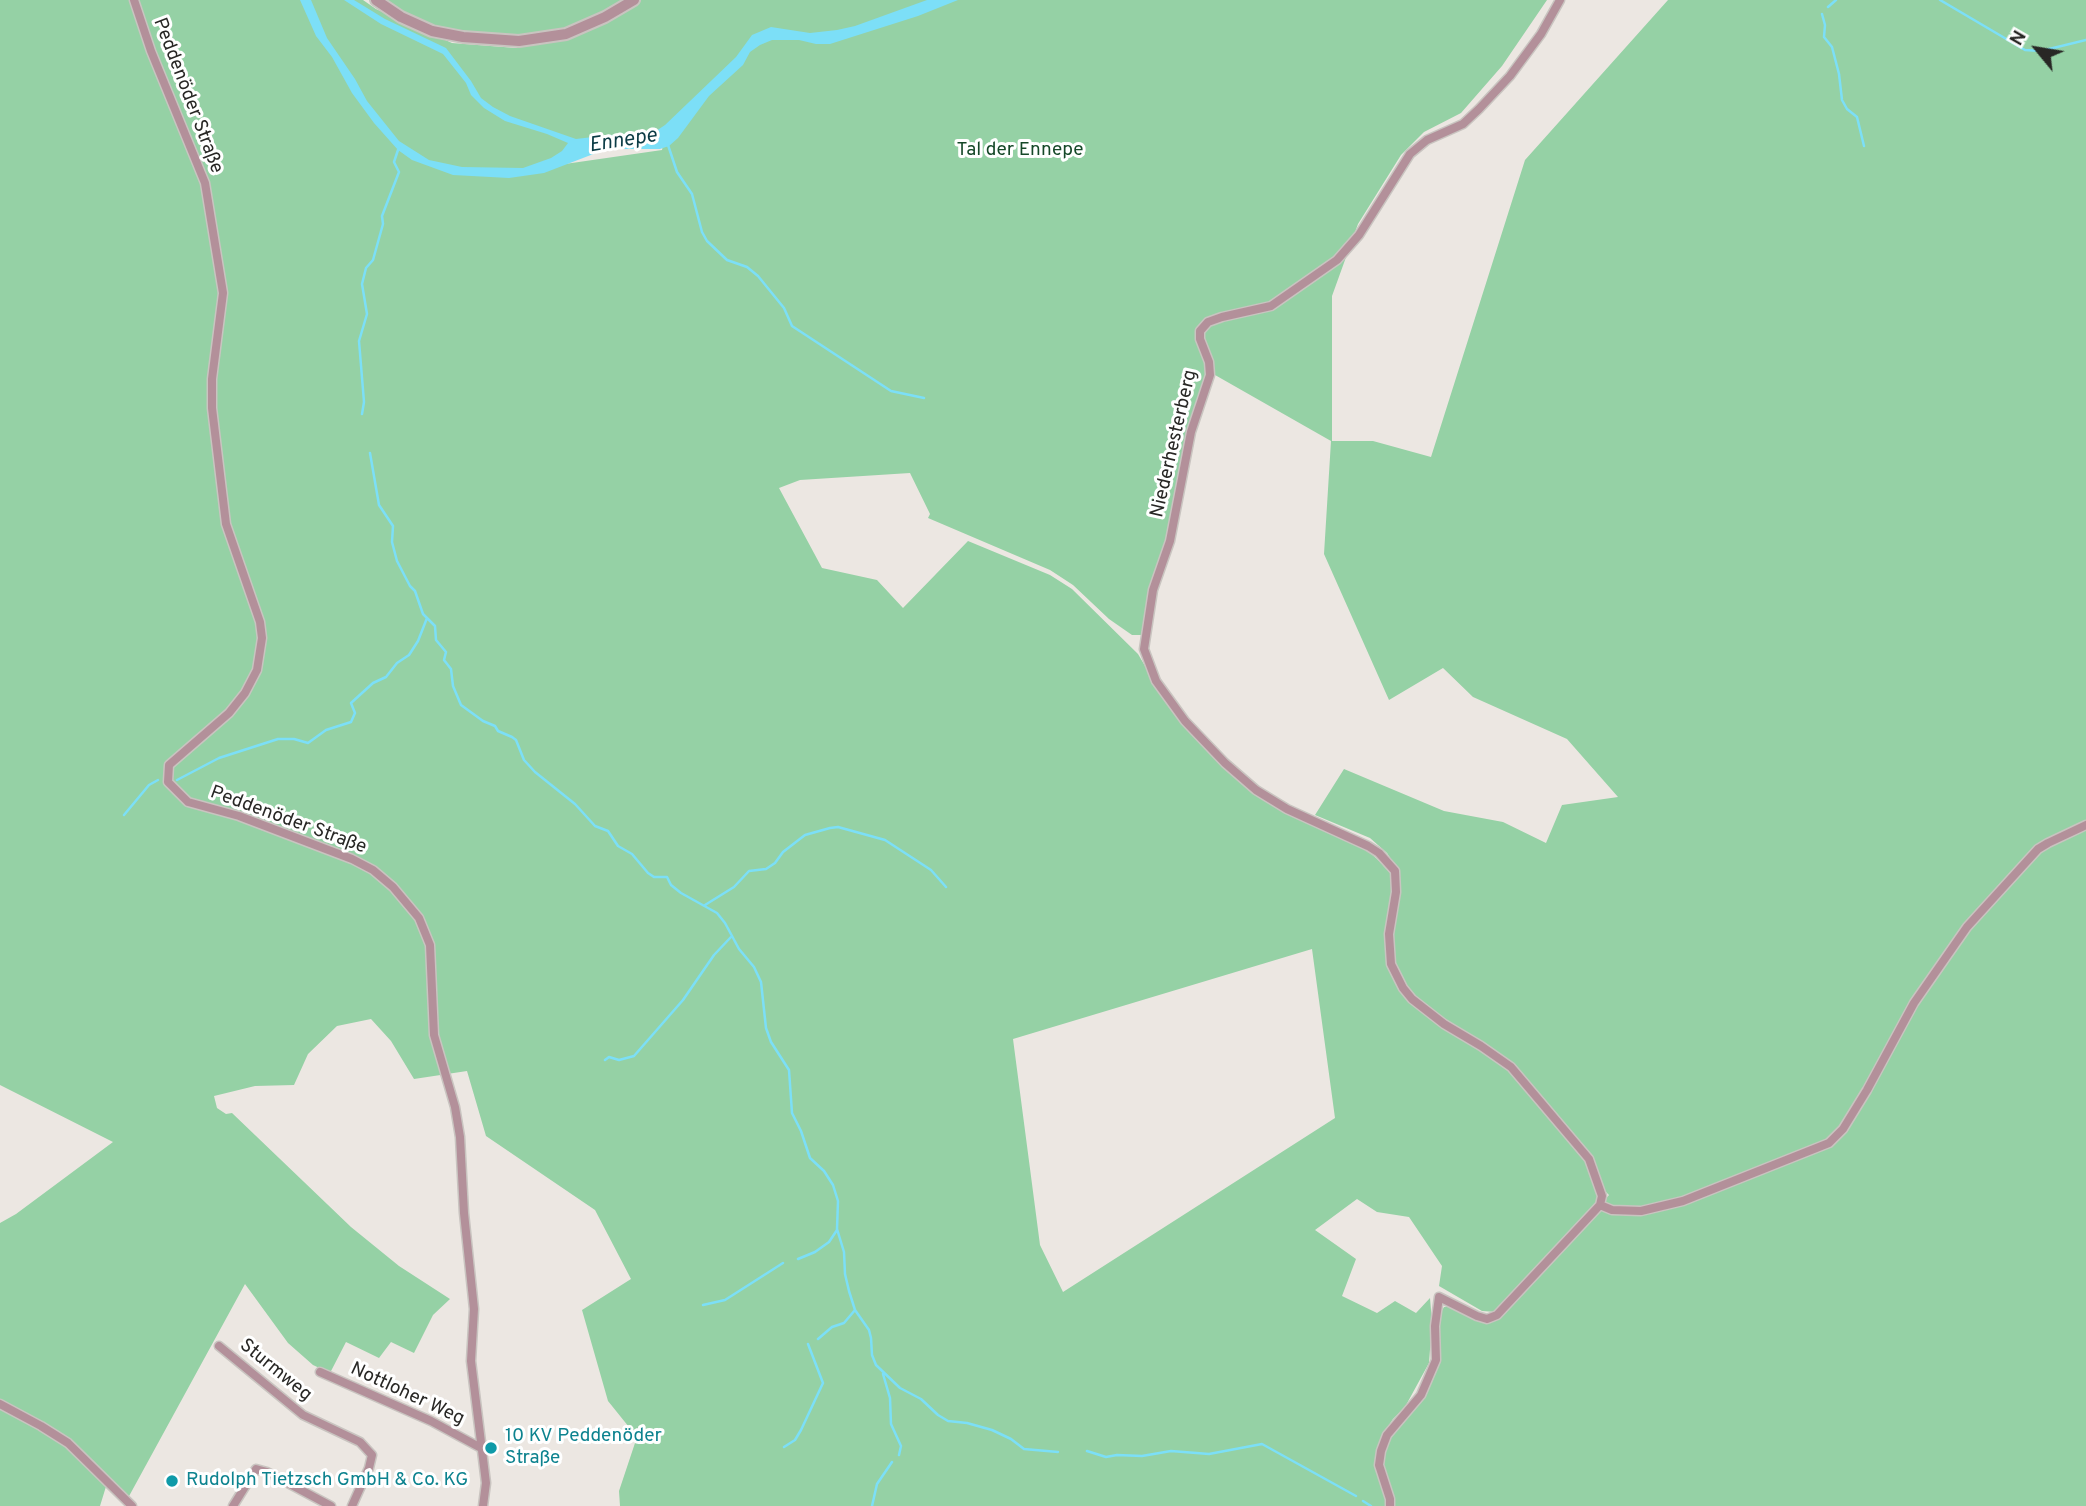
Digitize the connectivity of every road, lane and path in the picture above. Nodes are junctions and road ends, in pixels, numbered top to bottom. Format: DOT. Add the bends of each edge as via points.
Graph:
graph roads {
  1 [pos="134,0"];
  2 [pos="376,0"];
  3 [pos="634,0"];
  4 [pos="1560,0"];
  5 [pos="2086,825"];
  6 [pos="1600,1205"];
  7 [pos="219,1346"];
  8 [pos="320,1372"];
  9 [pos="0,1404"];
  10 [pos="481,1448"];
  11 [pos="132,1506"];
  12 [pos="233,1506"];
  13 [pos="331,1506"];
  14 [pos="352,1506"];
  15 [pos="483,1506"];
  16 [pos="1390,1506"];
  1 -- 10 [label="street, Peddenöder Straße" via="150,51 205,183 223,293 212,388 226,524 262,638 257,670 245,693 229,713 169,765 168,782 188,802 239,816 373,870 419,918 430,945 434,1035 460,1138 474,1309 471,1361"];
  2 -- 3 [label="street" via="432,31 519,41 566,34"];
  4 -- 6 [label="street, Niederhesterberg" via="1510,76 1479,109 1463,124 1427,140 1410,154 1338,260 1271,306 1222,317 1200,331 1210,375 1191,432 1143,649 1156,681 1225,764 1287,809 1379,853 1395,872 1391,964 1403,988 1444,1024 1511,1067 1589,1159 1602,1196"];
  5 -- 6 [label="street" via="2038,849 1967,927 1914,1003 1843,1129 1829,1143 1683,1201 1640,1211"];
  6 -- 16 [label="street" via="1497,1315 1487,1319 1476,1316 1439,1297 1436,1360 1422,1395 1387,1435 1381,1451 1379,1465"];
  7 -- 14 [label="street, Sturmweg" via="303,1415 360,1442 372,1455"];
  8 -- 10 [label="street, Nottloher Weg"];
  9 -- 11 [label="street" via="68,1443"];
  10 -- 15 [label="street, Peddenöder Straße" via="486,1483"];
  12 -- 13 [label="street" via="256,1469"];
}
